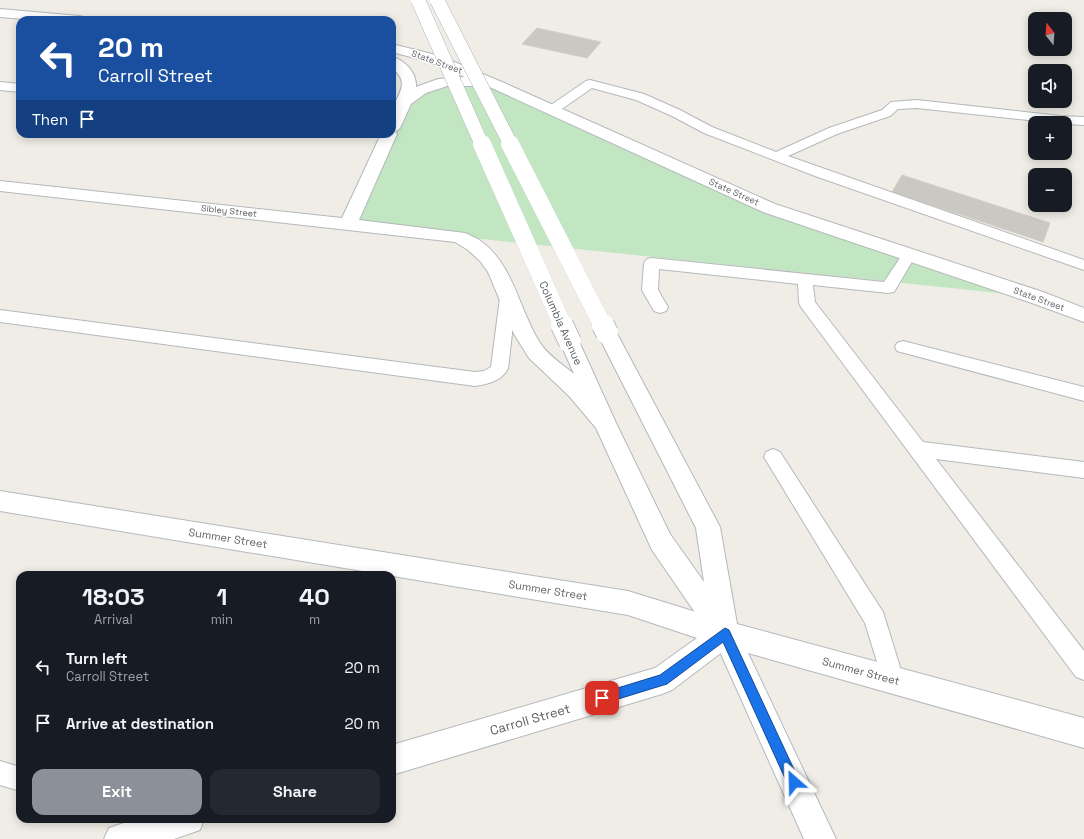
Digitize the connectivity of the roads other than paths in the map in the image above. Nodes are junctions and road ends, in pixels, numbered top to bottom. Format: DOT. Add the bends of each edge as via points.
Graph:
graph roads {
  1 [pos="418,0"];
  2 [pos="437,0"];
  3 [pos="0,13"];
  4 [pos="34,16"];
  5 [pos="396,49"];
  6 [pos="396,64"];
  7 [pos="497,85"];
  8 [pos="0,86"];
  9 [pos="16,88"];
  10 [pos="404,102"];
  11 [pos="552,110"];
  12 [pos="396,119"];
  13 [pos="1084,121"];
  14 [pos="387,138"];
  15 [pos="777,156"];
  16 [pos="0,186"];
  17 [pos="348,225"];
  18 [pos="909,255"];
  19 [pos="1084,265"];
  20 [pos="805,280"];
  21 [pos="508,298"];
  22 [pos="660,307"];
  23 [pos="1084,315"];
  24 [pos="0,316"];
  25 [pos="903,347"];
  26 [pos="1084,394"];
  27 [pos="605,423"];
  28 [pos="918,449"];
  29 [pos="773,457"];
  30 [pos="1084,470"];
  31 [pos="0,501"];
  32 [pos="725,634"];
  33 [pos="1084,669"];
  34 [pos="893,680"];
  35 [pos="1084,733"];
  36 [pos="396,759"];
  37 [pos="0,773"];
  38 [pos="16,778"];
  39 [pos="168,823"];
  40 [pos="120,839"];
  41 [pos="820,839"];
  1 -- 27 [label="street, Columbia Avenue, bridge"];
  2 -- 32 [label="street, Columbia Avenue, bridge" via="708,527"];
  3 -- 4 [label="street"];
  5 -- 7 [label="street, State Street" via="434,58"];
  6 -- 10 [label="street" via="406,73 409,81"];
  7 -- 10 [label="street" via="472,81 440,82 416,91"];
  7 -- 11 [label="street, State Street"];
  8 -- 9 [label="lane"];
  10 -- 12 [label="street"];
  11 -- 15 [label="lane" via="590,84 640,97 708,130"];
  11 -- 18 [label="street, State Street" via="769,208"];
  13 -- 15 [label="lane" via="917,104 895,105 886,113 833,131"];
  14 -- 17 [label="street"];
  15 -- 19 [label="lane"];
  16 -- 17 [label="street, Sibley Street"];
  17 -- 21 [label="street, Sibley Street" via="459,237 470,241 492,262"];
  18 -- 20 [label="lane" via="888,288"];
  18 -- 23 [label="street, State Street"];
  20 -- 22 [label="lane" via="652,262 650,290"];
  20 -- 28 [label="lane" via="807,303"];
  21 -- 24 [label="lane" via="499,369 494,375 475,379"];
  21 -- 27 [label="street" via="533,349 545,364 566,380"];
  25 -- 26 [label="lane"];
  27 -- 32 [label="street, Columbia Avenue" via="661,542"];
  28 -- 30 [label="lane"];
  28 -- 33 [label="lane"];
  29 -- 34 [label="lane" via="875,619"];
  31 -- 32 [label="street, Summer Street" via="628,603"];
  32 -- 34 [label="street, Summer Street"];
  32 -- 36 [label="street, Carroll Street" via="662,680"];
  32 -- 41 [label="street, Columbia Avenue"];
  34 -- 35 [label="street, Summer Street"];
  37 -- 38 [label="lane"];
  39 -- 40 [label="street"];
}
